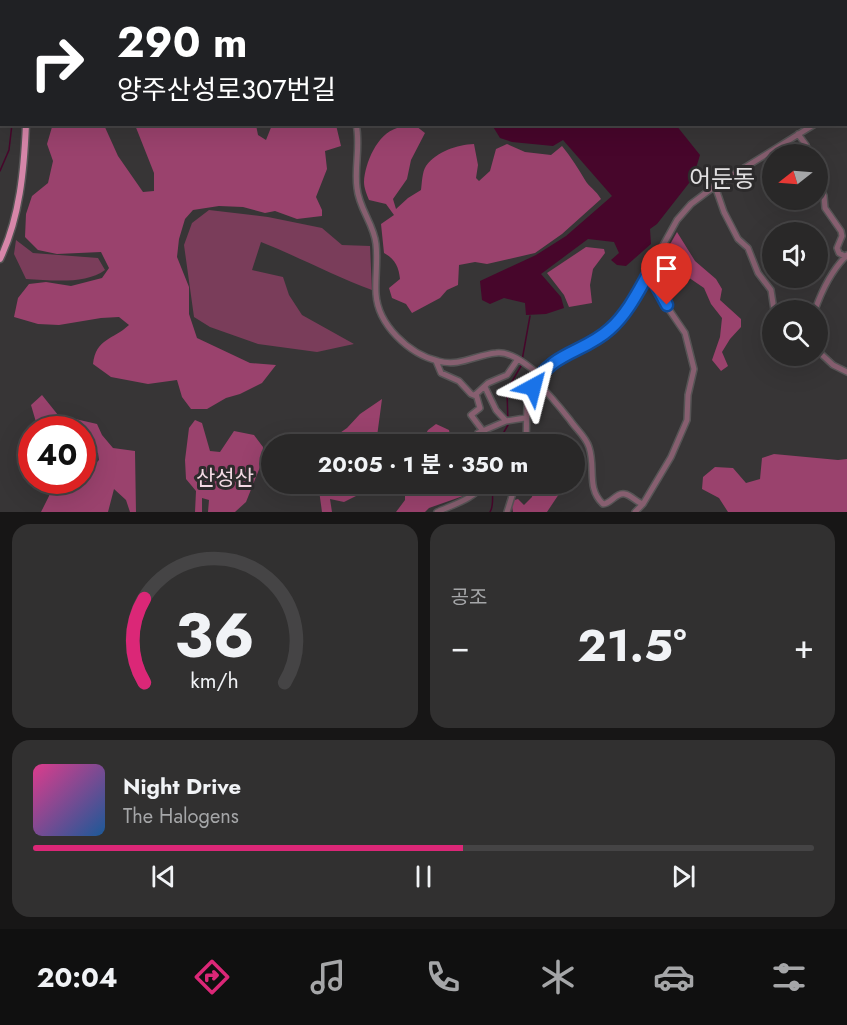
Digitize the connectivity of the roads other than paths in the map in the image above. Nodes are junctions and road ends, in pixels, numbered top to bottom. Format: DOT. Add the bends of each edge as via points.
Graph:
graph roads {
  1 [pos="26,126"];
  2 [pos="356,126"];
  3 [pos="813,126"];
  4 [pos="798,134"];
  5 [pos="805,144"];
  6 [pos="715,186"];
  7 [pos="826,210"];
  8 [pos="846,256"];
  9 [pos="0,259"];
  10 [pos="647,276"];
  11 [pos="772,300"];
  12 [pos="819,300"];
  13 [pos="557,360"];
  14 [pos="436,361"];
  15 [pos="520,361"];
  16 [pos="828,361"];
  17 [pos="532,370"];
  18 [pos="847,372"];
  19 [pos="538,378"];
  20 [pos="484,387"];
  21 [pos="530,395"];
  22 [pos="476,396"];
  23 [pos="525,418"];
  24 [pos="508,421"];
  25 [pos="483,431"];
  26 [pos="478,434"];
  27 [pos="526,434"];
  28 [pos="473,494"];
  29 [pos="513,494"];
  30 [pos="642,504"];
  31 [pos="437,512"];
  32 [pos="507,512"];
  33 [pos="634,512"];
  1 -- 9 [label="main road" via="17,209"];
  2 -- 14 [label="street" via="357,188 374,234 380,310 399,338"];
  3 -- 4 [label="street"];
  4 -- 5 [label="street"];
  4 -- 6 [label="street"];
  6 -- 10 [label="street" via="680,216"];
  6 -- 11 [label="street" via="724,212 738,239 748,248"];
  7 -- 8 [label="street" via="841,231 839,253"];
  8 -- 12 [label="street"];
  10 -- 13 [label="street" via="611,329"];
  10 -- 30 [label="street" via="685,333 694,369 687,420 671,457"];
  13 -- 17 [label="street"];
  13 -- 19 [label="street"];
  14 -- 15 [label="street" via="465,362 497,352"];
  14 -- 22 [label="street" via="441,373 459,381"];
  15 -- 17 [label="street"];
  15 -- 20 [label="street" via="507,375"];
  16 -- 18 [label="street"];
  17 -- 19 [label="street"];
  17 -- 21 [label="street"];
  19 -- 21 [label="street"];
  19 -- 30 [label="street" via="589,445 594,495 603,504 620,494"];
  20 -- 22 [label="street"];
  20 -- 24 [label="street" via="496,410"];
  21 -- 23 [label="street"];
  22 -- 25 [label="street" via="480,408 471,415"];
  23 -- 24 [label="street"];
  23 -- 27 [label="street"];
  24 -- 25 [label="street"];
  25 -- 26 [label="street"];
  28 -- 31 [label="street"];
  29 -- 32 [label="street"];
  30 -- 33 [label="street"];
}
